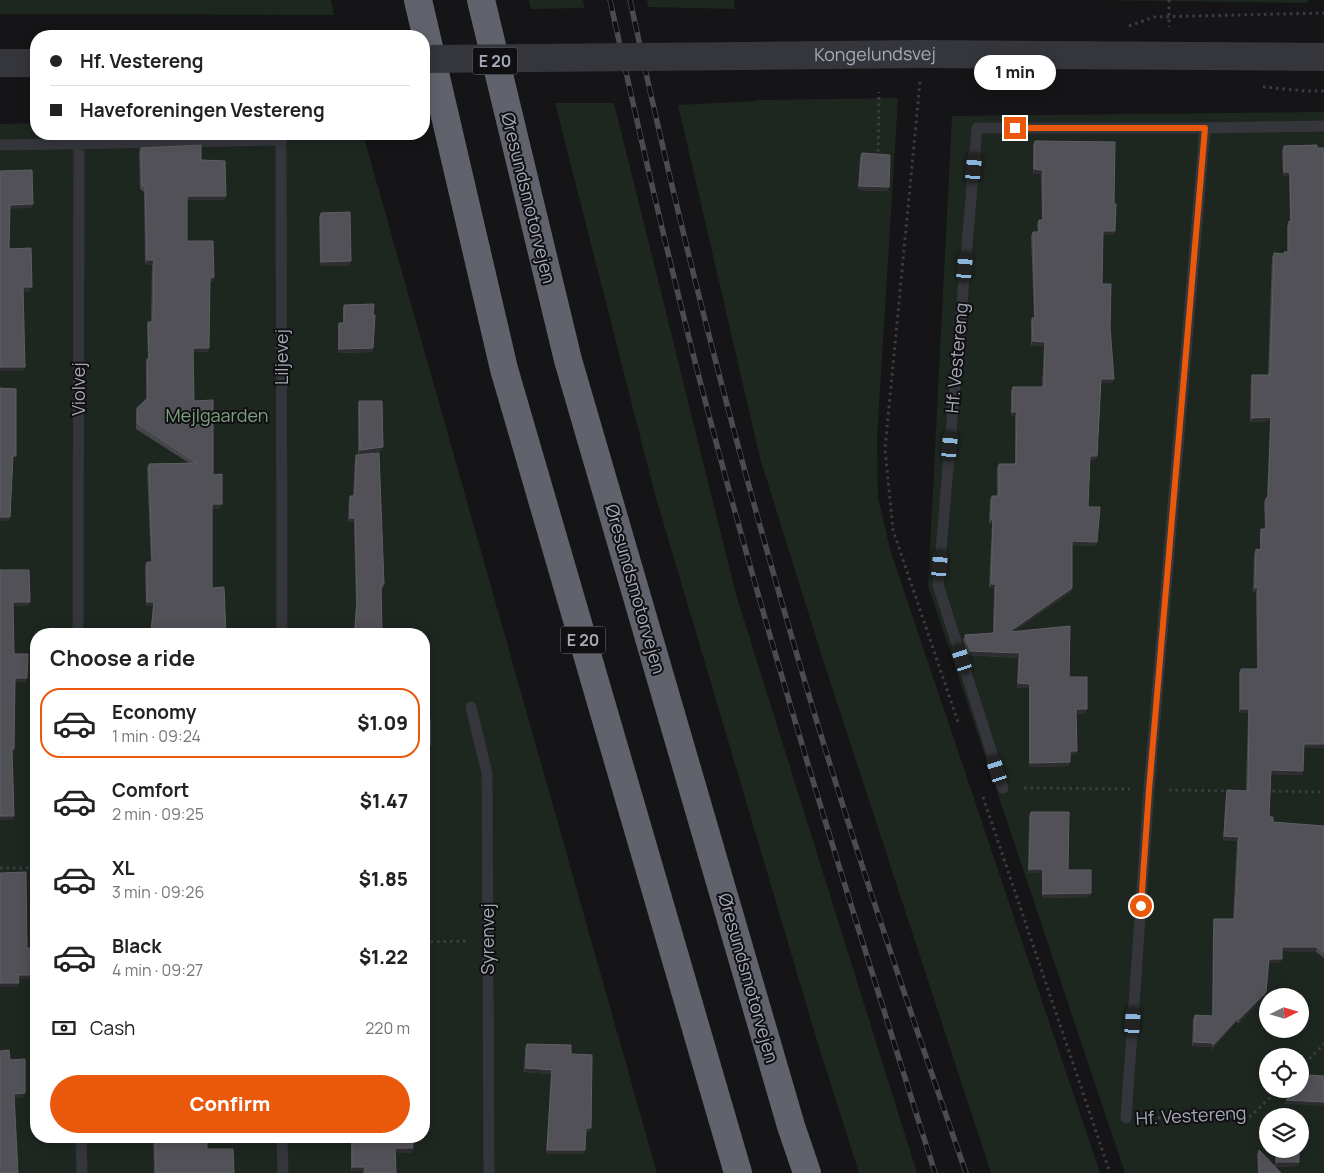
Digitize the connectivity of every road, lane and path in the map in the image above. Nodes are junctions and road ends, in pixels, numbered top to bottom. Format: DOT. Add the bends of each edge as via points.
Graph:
graph roads {
  1 [pos="418,0"];
  2 [pos="480,0"];
  3 [pos="1324,13"];
  4 [pos="425,30"];
  5 [pos="430,51"];
  6 [pos="1088,55"];
  7 [pos="1324,57"];
  8 [pos="430,60"];
  9 [pos="0,63"];
  10 [pos="30,63"];
  11 [pos="879,92"];
  12 [pos="1324,126"];
  13 [pos="1205,128"];
  14 [pos="281,140"];
  15 [pos="281,140"];
  16 [pos="79,144"];
  17 [pos="0,145"];
  18 [pos="878,158"];
  19 [pos="78,628"];
  20 [pos="282,628"];
  21 [pos="471,707"];
  22 [pos="1003,788"];
  23 [pos="0,868"];
  24 [pos="30,868"];
  25 [pos="488,941"];
  26 [pos="430,942"];
  27 [pos="1324,1044"];
  28 [pos="1309,1059"];
  29 [pos="1270,1098"];
  30 [pos="1126,1118"];
  31 [pos="81,1143"];
  32 [pos="282,1143"];
  33 [pos="82,1173"];
  34 [pos="283,1173"];
  35 [pos="489,1173"];
  36 [pos="738,1173"];
  37 [pos="807,1173"];
  1 -- 4 [label="highway, E 20"];
  2 -- 37 [label="highway, Øresundsmotorvejen / E 20" via="568,360"];
  3 -- 6 [label="path" via="1154,17 1129,25"];
  5 -- 36 [label="highway, E 20" via="504,369"];
  6 -- 7 [label="street, Kongelundsvej"];
  6 -- 8 [label="street, Kongelundsvej, bridge"];
  9 -- 10 [label="street"];
  11 -- 18 [label="path"];
  12 -- 13 [label="lane"];
  13 -- 22 [label="lane, Hf. Vestereng" via="977,128 938,585"];
  13 -- 30 [label="lane, Hf. Vestereng" via="1149,790"];
  14 -- 16 [label="lane, Liljevej"];
  15 -- 20 [label="lane, Liljevej"];
  16 -- 17 [label="lane"];
  16 -- 19 [label="lane, Violvej"];
  21 -- 25 [label="lane, Syrenvej" via="487,773"];
  23 -- 24 [label="path"];
  25 -- 26 [label="path"];
  25 -- 35 [label="lane, Syrenvej"];
  27 -- 28 [label="path"];
  29 -- 30 [label="path, Hf. Vestereng" via="1251,1116"];
  31 -- 33 [label="lane"];
  32 -- 34 [label="lane"];
}
